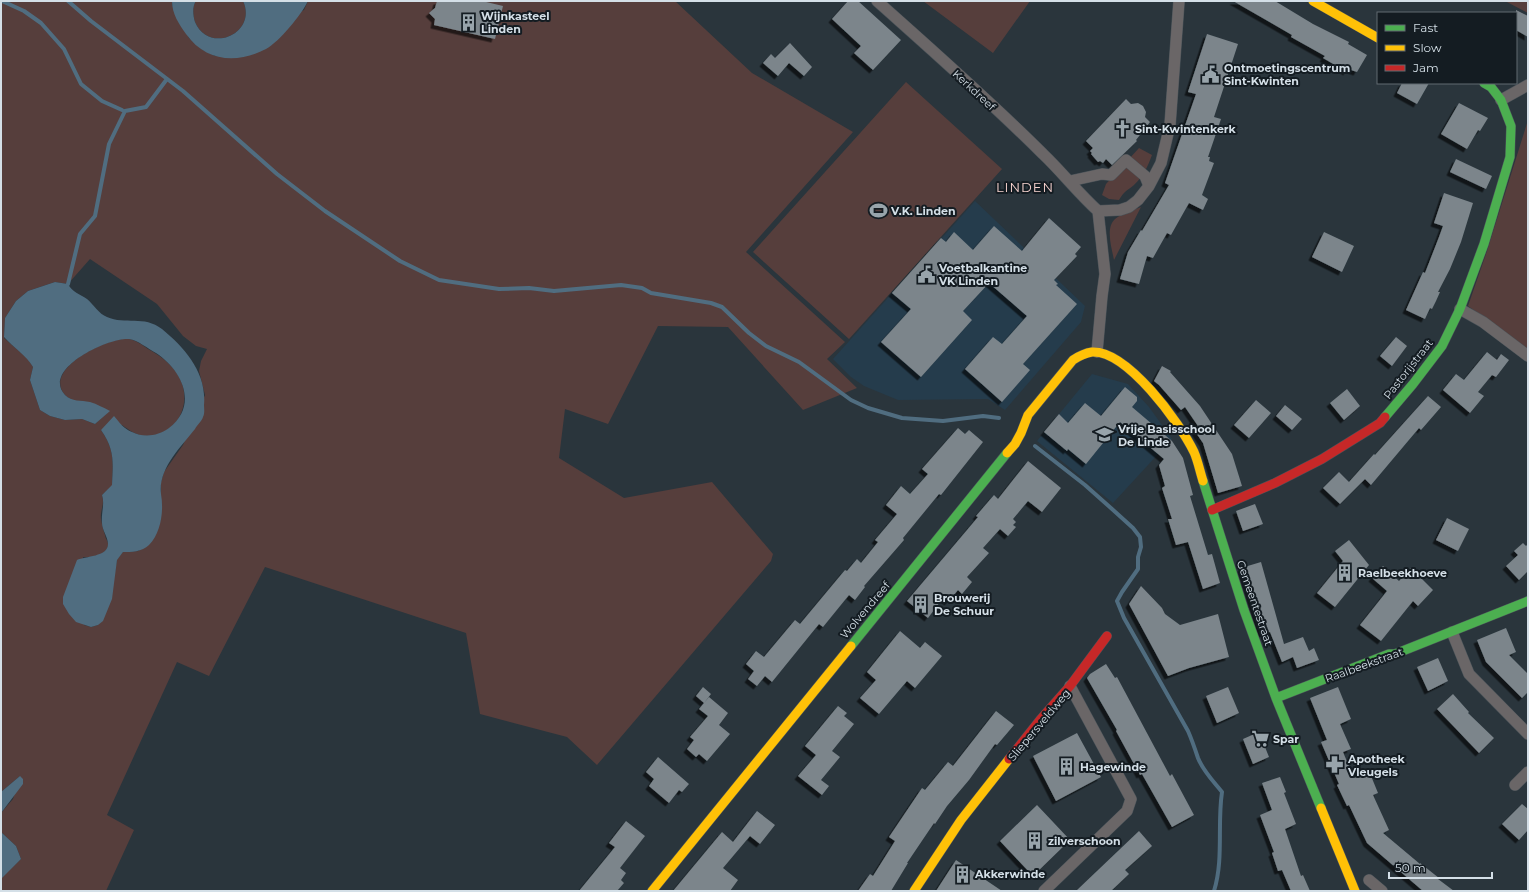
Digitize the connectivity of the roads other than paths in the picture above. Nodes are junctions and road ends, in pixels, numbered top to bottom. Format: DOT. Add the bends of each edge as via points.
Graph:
graph roads {
  1 [pos="877,1"];
  2 [pos="1179,1"];
  3 [pos="1312,1"];
  4 [pos="1377,37"];
  5 [pos="1486,84"];
  6 [pos="1528,85"];
  7 [pos="1501,100"];
  8 [pos="1070,180"];
  9 [pos="1149,186"];
  10 [pos="1098,211"];
  11 [pos="1460,309"];
  12 [pos="1097,347"];
  13 [pos="1528,356"];
  14 [pos="1212,510"];
  15 [pos="1528,601"];
  16 [pos="1452,632"];
  17 [pos="1107,636"];
  18 [pos="1070,686"];
  19 [pos="1276,698"];
  20 [pos="1528,734"];
  21 [pos="1528,772"];
  22 [pos="1515,785"];
  23 [pos="1369,880"];
  24 [pos="652,891"];
  25 [pos="914,891"];
  26 [pos="1044,891"];
  27 [pos="1355,891"];
  28 [pos="1382,891"];
  1 -- 8 [label="street, Kerkdreef"];
  2 -- 9 [label="street" via="1170,126 1160,163"];
  3 -- 4 [label="street"];
  5 -- 7 [label="street"];
  6 -- 7 [label="street"];
  7 -- 11 [label="street, Pastorijstraat" via="1511,126 1510,157 1484,244"];
  8 -- 9 [label="street" via="1102,174 1111,175 1126,160 1145,176"];
  8 -- 10 [label="street, Kerkdreef"];
  9 -- 10 [label="street" via="1138,200 1128,207"];
  10 -- 12 [label="street" via="1105,274"];
  11 -- 13 [label="street" via="1483,322"];
  11 -- 14 [label="street, Pastorijstraat" via="1442,346 1380,424 1322,459"];
  12 -- 14 [label="street, Gemeentestraat" via="1134,374 1175,419 1194,453"];
  12 -- 24 [label="street, Wolvendreef" via="1082,354 1068,366 1028,415 1015,444"];
  14 -- 19 [label="street, Gemeentestraat"];
  15 -- 16 [label="street, Raalbeekstraat"];
  16 -- 19 [label="street, Raalbeekstraat"];
  16 -- 20 [label="street" via="1468,674"];
  17 -- 18 [label="street"];
  18 -- 25 [label="street, Sliepersveldweg" via="961,820"];
  18 -- 26 [label="street, Sliepersveldweg" via="1131,799 1127,810"];
  19 -- 27 [label="street, Gemeentestraat"];
  21 -- 22 [label="street"];
  23 -- 28 [label="street"];
}
